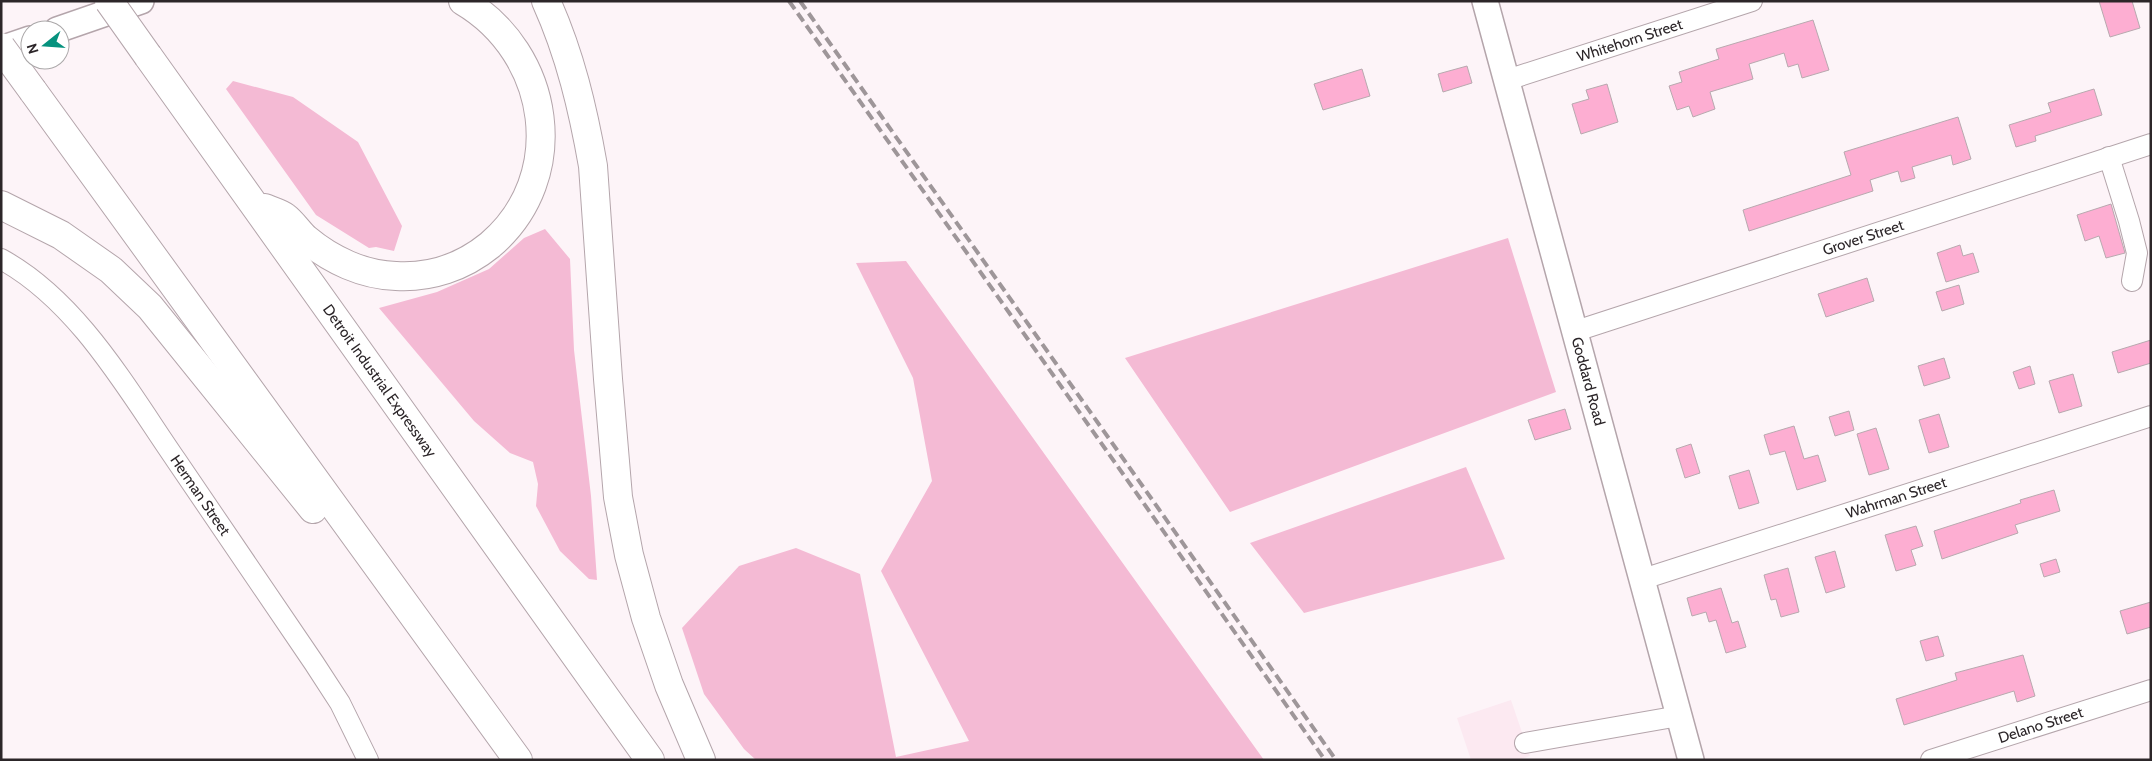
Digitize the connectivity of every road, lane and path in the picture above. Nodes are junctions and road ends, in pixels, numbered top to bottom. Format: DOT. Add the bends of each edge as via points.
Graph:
graph roads {
  1 [pos="109,1"];
  2 [pos="141,1"];
  3 [pos="463,1"];
  4 [pos="546,1"];
  5 [pos="1485,1"];
  6 [pos="1752,1"];
  7 [pos="70,26"];
  8 [pos="20,43"];
  9 [pos="1,48"];
  10 [pos="1507,80"];
  11 [pos="2151,144"];
  12 [pos="2109,157"];
  13 [pos="254,202"];
  14 [pos="1,205"];
  15 [pos="1,259"];
  16 [pos="2132,281"];
  17 [pos="1576,331"];
  18 [pos="2151,416"];
  19 [pos="1643,579"];
  20 [pos="2151,690"];
  21 [pos="484,712"];
  22 [pos="1679,716"];
  23 [pos="1526,743"];
  24 [pos="368,760"];
  25 [pos="518,760"];
  26 [pos="650,760"];
  27 [pos="701,760"];
  28 [pos="1691,760"];
  29 [pos="1931,760"];
  1 -- 13 [label="highway, Detroit Industrial Expressway, bridge"];
  2 -- 7 [label="main road"];
  3 -- 13 [label="highway" via="487,18 516,52 534,90 540,117 542,145 539,166 531,191 503,234 468,260 446,270 422,276 395,276 351,267 328,255 306,239 285,217"];
  4 -- 27 [label="highway" via="572,70 593,166 613,450 629,555 669,685"];
  5 -- 10 [label="main road, Goddard Road"];
  6 -- 10 [label="street, Whitehorn Street"];
  8 -- 9 [label="main road"];
  9 -- 21 [label="highway, bridge"];
  10 -- 17 [label="main road, Goddard Road"];
  11 -- 12 [label="street, Grover Street"];
  12 -- 16 [label="street" via="2137,253"];
  12 -- 17 [label="street, Grover Street"];
  13 -- 26 [label="highway, Detroit Industrial Expressway"];
  14 -- 21 [label="highway" via="68,240 111,270 150,308 292,480 404,631"];
  15 -- 24 [label="street, Herman Street" via="36,282 64,307 123,382 340,703"];
  17 -- 19 [label="main road, Goddard Road"];
  18 -- 19 [label="street, Wahrman Street"];
  19 -- 22 [label="main road, Goddard Road"];
  20 -- 29 [label="street, Delano Street"];
  21 -- 25 [label="highway"];
  22 -- 23 [label="street"];
  22 -- 28 [label="main road, Goddard Road"];
}
